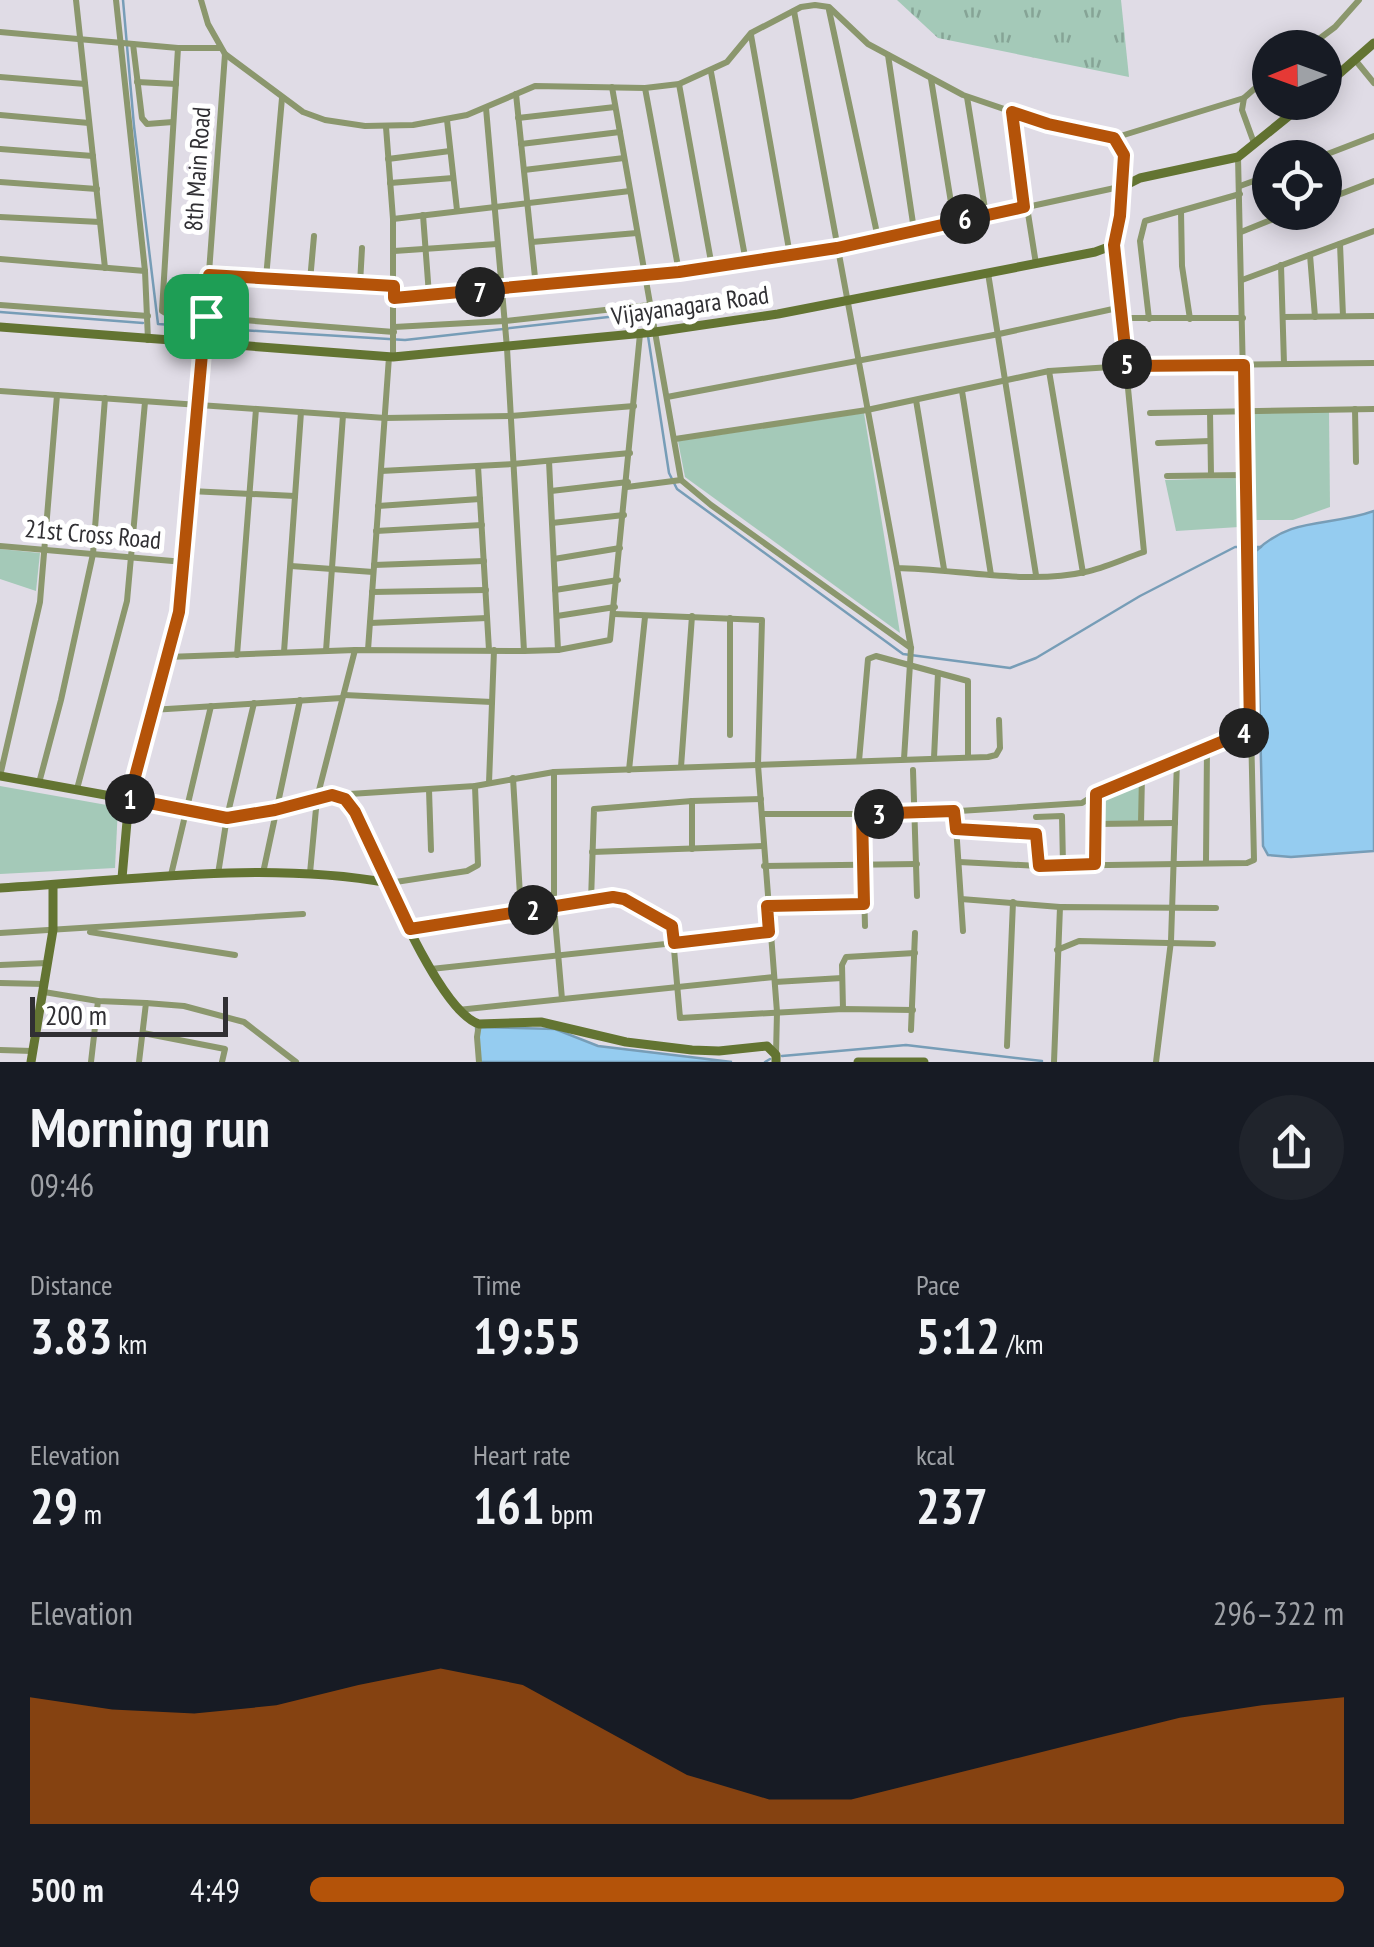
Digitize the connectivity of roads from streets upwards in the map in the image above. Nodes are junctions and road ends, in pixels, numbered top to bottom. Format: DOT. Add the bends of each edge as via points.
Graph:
graph roads {
  1 [pos="76,0"];
  2 [pos="116,0"];
  3 [pos="201,0"];
  4 [pos="1359,0"];
  5 [pos="828,7"];
  6 [pos="794,10"];
  7 [pos="1330,30"];
  8 [pos="0,32"];
  9 [pos="751,33"];
  10 [pos="80,39"];
  11 [pos="121,43"];
  12 [pos="1374,43"];
  13 [pos="133,44"];
  14 [pos="178,48"];
  15 [pos="223,51"];
  16 [pos="888,55"];
  17 [pos="1356,61"];
  18 [pos="712,72"];
  19 [pos="1342,72"];
  20 [pos="0,77"];
  21 [pos="930,78"];
  22 [pos="137,82"];
  23 [pos="1374,83"];
  24 [pos="85,84"];
  25 [pos="176,84"];
  26 [pos="679,84"];
  27 [pos="612,87"];
  28 [pos="646,88"];
  29 [pos="1252,91"];
  30 [pos="516,94"];
  31 [pos="967,96"];
  32 [pos="282,98"];
  33 [pos="1244,98"];
  34 [pos="615,107"];
  35 [pos="486,108"];
  36 [pos="1012,112"];
  37 [pos="0,115"];
  38 [pos="518,118"];
  39 [pos="447,120"];
  40 [pos="1284,120"];
  41 [pos="90,122"];
  42 [pos="174,122"];
  43 [pos="386,126"];
  44 [pos="620,132"];
  45 [pos="1374,136"];
  46 [pos="1114,138"];
  47 [pos="1253,140"];
  48 [pos="1260,140"];
  49 [pos="521,144"];
  50 [pos="1252,146"];
  51 [pos="1342,148"];
  52 [pos="0,149"];
  53 [pos="450,151"];
  54 [pos="93,156"];
  55 [pos="1238,157"];
  56 [pos="388,158"];
  57 [pos="624,158"];
  58 [pos="524,170"];
  59 [pos="453,178"];
  60 [pos="1374,181"];
  61 [pos="0,182"];
  62 [pos="390,183"];
  63 [pos="1252,184"];
  64 [pos="1124,186"];
  65 [pos="97,189"];
  66 [pos="1240,190"];
  67 [pos="630,192"];
  68 [pos="1342,193"];
  69 [pos="527,202"];
  70 [pos="493,205"];
  71 [pos="1024,207"];
  72 [pos="456,210"];
  73 [pos="1181,211"];
  74 [pos="986,214"];
  75 [pos="424,215"];
  76 [pos="0,217"];
  77 [pos="393,219"];
  78 [pos="954,221"];
  79 [pos="100,222"];
  80 [pos="1252,228"];
  81 [pos="914,230"];
  82 [pos="1374,231"];
  83 [pos="1241,232"];
  84 [pos="637,233"];
  85 [pos="314,236"];
  86 [pos="878,238"];
  87 [pos="532,242"];
  88 [pos="497,244"];
  89 [pos="1340,244"];
  90 [pos="1114,245"];
  91 [pos="362,248"];
  92 [pos="837,248"];
  93 [pos="426,251"];
  94 [pos="394,252"];
  95 [pos="790,255"];
  96 [pos="1310,255"];
  97 [pos="0,259"];
  98 [pos="746,262"];
  99 [pos="1036,264"];
  100 [pos="1282,265"];
  101 [pos="712,267"];
  102 [pos="105,268"];
  103 [pos="145,271"];
  104 [pos="679,272"];
  105 [pos="988,273"];
  106 [pos="209,275"];
  107 [pos="646,276"];
  108 [pos="266,278"];
  109 [pos="1242,280"];
  110 [pos="310,281"];
  111 [pos="360,284"];
  112 [pos="394,286"];
  113 [pos="536,287"];
  114 [pos="501,290"];
  115 [pos="429,296"];
  116 [pos="394,298"];
  117 [pos="847,300"];
  118 [pos="0,305"];
  119 [pos="650,305"];
  120 [pos="1122,306"];
  121 [pos="148,316"];
  122 [pos="206,316"];
  123 [pos="1344,316"];
  124 [pos="1374,316"];
  125 [pos="1315,317"];
  126 [pos="1123,318"];
  127 [pos="1242,318"];
  128 [pos="1282,318"];
  129 [pos="1149,319"];
  130 [pos="1190,319"];
  131 [pos="505,322"];
  132 [pos="0,327"];
  133 [pos="394,330"];
  134 [pos="655,332"];
  135 [pos="640,333"];
  136 [pos="998,334"];
  137 [pos="148,340"];
  138 [pos="204,341"];
  139 [pos="508,348"];
  140 [pos="391,357"];
  141 [pos="859,362"];
  142 [pos="1284,364"];
  143 [pos="1374,364"];
  144 [pos="1244,365"];
  145 [pos="1127,366"];
  146 [pos="1049,371"];
  147 [pos="1004,381"];
  148 [pos="0,391"];
  149 [pos="962,391"];
  150 [pos="57,395"];
  151 [pos="668,397"];
  152 [pos="104,398"];
  153 [pos="916,400"];
  154 [pos="146,402"];
  155 [pos="198,406"];
  156 [pos="634,406"];
  157 [pos="1355,409"];
  158 [pos="1374,409"];
  159 [pos="256,410"];
  160 [pos="867,410"];
  161 [pos="1244,411"];
  162 [pos="301,412"];
  163 [pos="1210,412"];
  164 [pos="1150,413"];
  165 [pos="343,415"];
  166 [pos="510,416"];
  167 [pos="385,418"];
  168 [pos="675,440"];
  169 [pos="1210,441"];
  170 [pos="1158,443"];
  171 [pos="630,453"];
  172 [pos="550,461"];
  173 [pos="1356,462"];
  174 [pos="513,464"];
  175 [pos="478,466"];
  176 [pos="381,471"];
  177 [pos="1212,475"];
  178 [pos="1246,475"];
  179 [pos="1167,476"];
  180 [pos="682,480"];
  181 [pos="627,484"];
  182 [pos="190,491"];
  183 [pos="551,491"];
  184 [pos="249,496"];
  185 [pos="295,496"];
  186 [pos="480,499"];
  187 [pos="378,506"];
  188 [pos="624,515"];
  189 [pos="552,523"];
  190 [pos="482,525"];
  191 [pos="376,531"];
  192 [pos="0,546"];
  193 [pos="620,548"];
  194 [pos="46,551"];
  195 [pos="93,554"];
  196 [pos="131,557"];
  197 [pos="554,559"];
  198 [pos="484,561"];
  199 [pos="184,562"];
  200 [pos="290,566"];
  201 [pos="374,568"];
  202 [pos="897,568"];
  203 [pos="333,569"];
  204 [pos="944,569"];
  205 [pos="1083,573"];
  206 [pos="991,575"];
  207 [pos="1036,575"];
  208 [pos="618,580"];
  209 [pos="486,590"];
  210 [pos="556,590"];
  211 [pos="372,592"];
  212 [pos="614,610"];
  213 [pos="557,616"];
  214 [pos="645,616"];
  215 [pos="692,616"];
  216 [pos="487,618"];
  217 [pos="730,618"];
  218 [pos="370,622"];
  219 [pos="355,650"];
  220 [pos="368,650"];
  221 [pos="492,650"];
  222 [pos="558,650"];
  223 [pos="326,651"];
  224 [pos="524,651"];
  225 [pos="284,652"];
  226 [pos="237,655"];
  227 [pos="167,657"];
  228 [pos="911,657"];
  229 [pos="938,673"];
  230 [pos="343,697"];
  231 [pos="300,700"];
  232 [pos="492,702"];
  233 [pos="254,703"];
  234 [pos="211,706"];
  235 [pos="151,710"];
  236 [pos="999,720"];
  237 [pos="1250,730"];
  238 [pos="730,735"];
  239 [pos="1207,748"];
  240 [pos="968,756"];
  241 [pos="934,758"];
  242 [pos="904,759"];
  243 [pos="860,760"];
  244 [pos="1177,761"];
  245 [pos="758,764"];
  246 [pos="681,768"];
  247 [pos="629,770"];
  248 [pos="913,770"];
  249 [pos="554,772"];
  250 [pos="1142,775"];
  251 [pos="0,776"];
  252 [pos="514,778"];
  253 [pos="489,783"];
  254 [pos="39,784"];
  255 [pos="476,786"];
  256 [pos="77,790"];
  257 [pos="429,790"];
  258 [pos="1096,794"];
  259 [pos="332,795"];
  260 [pos="317,798"];
  261 [pos="129,799"];
  262 [pos="761,799"];
  263 [pos="692,800"];
  264 [pos="275,810"];
  265 [pos="954,811"];
  266 [pos="187,812"];
  267 [pos="762,814"];
  268 [pos="862,814"];
  269 [pos="912,814"];
  270 [pos="1036,816"];
  271 [pos="227,818"];
  272 [pos="1175,823"];
  273 [pos="1096,824"];
  274 [pos="1141,824"];
  275 [pos="956,829"];
  276 [pos="763,846"];
  277 [pos="431,850"];
  278 [pos="692,850"];
  279 [pos="592,852"];
  280 [pos="958,862"];
  281 [pos="1206,862"];
  282 [pos="917,864"];
  283 [pos="1095,864"];
  284 [pos="1174,864"];
  285 [pos="864,865"];
  286 [pos="1062,865"];
  287 [pos="764,866"];
  288 [pos="1039,866"];
  289 [pos="310,873"];
  290 [pos="263,874"];
  291 [pos="171,875"];
  292 [pos="218,875"];
  293 [pos="122,878"];
  294 [pos="389,882"];
  295 [pos="53,885"];
  296 [pos="0,888"];
  297 [pos="917,896"];
  298 [pos="962,899"];
  299 [pos="591,901"];
  300 [pos="1014,902"];
  301 [pos="864,904"];
  302 [pos="554,906"];
  303 [pos="767,906"];
  304 [pos="1060,907"];
  305 [pos="1216,908"];
  306 [pos="1172,910"];
  307 [pos="521,912"];
  308 [pos="303,914"];
  309 [pos="865,926"];
  310 [pos="410,929"];
  311 [pos="53,930"];
  312 [pos="79,930"];
  313 [pos="769,932"];
  314 [pos="963,932"];
  315 [pos="0,933"];
  316 [pos="915,933"];
  317 [pos="1171,941"];
  318 [pos="674,943"];
  319 [pos="1213,944"];
  320 [pos="1058,950"];
  321 [pos="915,953"];
  322 [pos="236,954"];
  323 [pos="559,955"];
  324 [pos="47,964"];
  325 [pos="0,965"];
  326 [pos="430,968"];
  327 [pos="842,978"];
  328 [pos="774,979"];
  329 [pos="0,983"];
  330 [pos="677,987"];
  331 [pos="44,988"];
  332 [pos="562,999"];
  333 [pos="98,1001"];
  334 [pos="146,1003"];
  335 [pos="843,1009"];
  336 [pos="457,1010"];
  337 [pos="913,1010"];
  338 [pos="777,1012"];
  339 [pos="480,1024"];
  340 [pos="911,1030"];
  341 [pos="142,1033"];
  342 [pos="1007,1046"];
  343 [pos="0,1050"];
  344 [pos="32,1056"];
  345 [pos="776,1059"];
  346 [pos="90,1062"];
  347 [pos="139,1062"];
  348 [pos="222,1062"];
  349 [pos="296,1062"];
  350 [pos="479,1062"];
  351 [pos="858,1062"];
  352 [pos="924,1062"];
  353 [pos="1054,1062"];
  354 [pos="1156,1062"];
  1 -- 10 [label="street"];
  2 -- 11 [label="street"];
  3 -- 15 [label="street, 8th Main Road"];
  4 -- 7 [label="street"];
  5 -- 6 [label="street"];
  5 -- 16 [label="street"];
  5 -- 86 [label="street"];
  6 -- 9 [label="street"];
  6 -- 92 [label="street"];
  8 -- 10 [label="street"];
  9 -- 18 [label="street"];
  9 -- 95 [label="street"];
  10 -- 11 [label="street"];
  10 -- 24 [label="street"];
  11 -- 13 [label="street"];
  11 -- 103 [label="street"];
  12 -- 17 [label="street"];
  13 -- 14 [label="street"];
  13 -- 22 [label="street"];
  14 -- 15 [label="street"];
  14 -- 25 [label="street"];
  15 -- 32 [label="street"];
  15 -- 106 [label="street, 8th Main Road"];
  16 -- 21 [label="street"];
  16 -- 81 [label="street"];
  17 -- 19 [label="street"];
  17 -- 23 [label="street"];
  18 -- 26 [label="street"];
  18 -- 98 [label="street"];
  20 -- 24 [label="street"];
  21 -- 31 [label="street"];
  21 -- 78 [label="street"];
  22 -- 25 [label="street"];
  22 -- 42 [label="street" via="144,122"];
  24 -- 41 [label="street"];
  25 -- 42 [label="street"];
  26 -- 28 [label="street"];
  26 -- 101 [label="street"];
  27 -- 28 [label="street"];
  27 -- 30 [label="street" via="535,86"];
  27 -- 34 [label="street"];
  28 -- 104 [label="street"];
  29 -- 33 [label="street"];
  30 -- 35 [label="street"];
  30 -- 38 [label="street"];
  31 -- 36 [label="street"];
  31 -- 74 [label="street"];
  32 -- 43 [label="street" via="326,120"];
  32 -- 108 [label="street"];
  33 -- 46 [label="street"];
  33 -- 47 [label="street"];
  34 -- 38 [label="street"];
  34 -- 44 [label="street"];
  35 -- 39 [label="street"];
  35 -- 70 [label="street"];
  36 -- 46 [label="street"];
  36 -- 71 [label="street"];
  37 -- 41 [label="street"];
  38 -- 49 [label="street"];
  39 -- 43 [label="street"];
  39 -- 53 [label="street"];
  40 -- 48 [label="street"];
  41 -- 54 [label="street"];
  42 -- 122 [label="street" via="162,311"];
  43 -- 56 [label="street"];
  44 -- 49 [label="street"];
  44 -- 57 [label="street"];
  45 -- 51 [label="street"];
  46 -- 64 [label="street" via="1124,155"];
  49 -- 58 [label="street"];
  50 -- 55 [label="street"];
  52 -- 54 [label="street"];
  53 -- 56 [label="street"];
  53 -- 59 [label="street"];
  54 -- 65 [label="street"];
  55 -- 64 [label="street"];
  55 -- 66 [label="street"];
  56 -- 62 [label="street"];
  57 -- 58 [label="street"];
  57 -- 67 [label="street"];
  58 -- 69 [label="street"];
  59 -- 62 [label="street"];
  59 -- 72 [label="street"];
  60 -- 68 [label="street"];
  61 -- 65 [label="street"];
  62 -- 77 [label="street"];
  63 -- 66 [label="street"];
  64 -- 71 [label="street"];
  64 -- 90 [label="street"];
  65 -- 79 [label="street"];
  66 -- 73 [label="street"];
  66 -- 83 [label="street"];
  67 -- 69 [label="street"];
  67 -- 84 [label="street"];
  69 -- 70 [label="street"];
  69 -- 87 [label="street"];
  70 -- 72 [label="street"];
  70 -- 88 [label="street"];
  71 -- 74 [label="street"];
  71 -- 99 [label="street"];
  72 -- 75 [label="street"];
  73 -- 129 [label="street" via="1144,221 1141,229"];
  73 -- 130 [label="street"];
  74 -- 78 [label="street"];
  75 -- 77 [label="street"];
  75 -- 93 [label="street"];
  76 -- 79 [label="street"];
  77 -- 94 [label="street"];
  78 -- 81 [label="street"];
  79 -- 102 [label="street"];
  80 -- 83 [label="street"];
  81 -- 86 [label="street"];
  82 -- 89 [label="street"];
  83 -- 109 [label="street"];
  84 -- 87 [label="street"];
  84 -- 107 [label="street"];
  85 -- 110 [label="street"];
  86 -- 92 [label="street"];
  87 -- 113 [label="street"];
  88 -- 93 [label="street"];
  88 -- 114 [label="street"];
  89 -- 96 [label="street"];
  89 -- 123 [label="street"];
  90 -- 99 [label="street, Vijayanagara Road"];
  90 -- 120 [label="street"];
  91 -- 111 [label="street"];
  92 -- 95 [label="street"];
  92 -- 117 [label="street"];
  93 -- 94 [label="street"];
  93 -- 115 [label="street"];
  94 -- 112 [label="street"];
  95 -- 98 [label="street"];
  96 -- 100 [label="street"];
  96 -- 125 [label="street"];
  97 -- 102 [label="street"];
  98 -- 101 [label="street"];
  99 -- 105 [label="street, Vijayanagara Road"];
  100 -- 109 [label="street"];
  100 -- 128 [label="street"];
  101 -- 104 [label="street"];
  102 -- 103 [label="street"];
  103 -- 121 [label="street"];
  104 -- 107 [label="street"];
  105 -- 117 [label="street, Vijayanagara Road"];
  105 -- 136 [label="street"];
  106 -- 108 [label="street"];
  106 -- 122 [label="street, 8th Main Road"];
  107 -- 113 [label="street"];
  107 -- 119 [label="street"];
  108 -- 110 [label="street"];
  109 -- 127 [label="street"];
  110 -- 111 [label="street"];
  111 -- 112 [label="street"];
  112 -- 116 [label="street"];
  113 -- 114 [label="street"];
  114 -- 115 [label="street"];
  114 -- 131 [label="street"];
  115 -- 116 [label="street"];
  116 -- 133 [label="street"];
  117 -- 134 [label="street, Vijayanagara Road"];
  117 -- 141 [label="street"];
  118 -- 121 [label="street"];
  119 -- 131 [label="street"];
  119 -- 134 [label="street"];
  120 -- 126 [label="street"];
  120 -- 136 [label="street"];
  121 -- 137 [label="street"];
  122 -- 133 [label="street"];
  122 -- 138 [label="street, 8th Main Road"];
  123 -- 124 [label="street"];
  123 -- 125 [label="street"];
  125 -- 128 [label="street"];
  126 -- 129 [label="street"];
  126 -- 145 [label="street"];
  127 -- 130 [label="street"];
  127 -- 144 [label="street"];
  128 -- 142 [label="street"];
  129 -- 130 [label="street"];
  131 -- 133 [label="street"];
  131 -- 139 [label="street"];
  132 -- 137 [label="street, Vijayanagara Road"];
  133 -- 140 [label="street"];
  134 -- 135 [label="street, Vijayanagara Road"];
  134 -- 151 [label="street"];
  135 -- 139 [label="street, Vijayanagara Road"];
  135 -- 156 [label="street"];
  136 -- 141 [label="street"];
  136 -- 147 [label="street"];
  137 -- 138 [label="street, Vijayanagara Road"];
  138 -- 140 [label="street, Vijayanagara Road"];
  138 -- 155 [label="street, 8th Main Road"];
  139 -- 140 [label="street, Vijayanagara Road"];
  139 -- 166 [label="street"];
  140 -- 167 [label="street"];
  141 -- 151 [label="street"];
  141 -- 160 [label="street"];
  142 -- 143 [label="street"];
  142 -- 144 [label="street"];
  144 -- 145 [label="street"];
  144 -- 161 [label="street"];
  145 -- 146 [label="street"];
  145 -- 205 [label="street" via="1144,552"];
  146 -- 147 [label="street"];
  146 -- 205 [label="street"];
  147 -- 149 [label="street"];
  147 -- 207 [label="street"];
  148 -- 150 [label="street"];
  149 -- 153 [label="street"];
  149 -- 206 [label="street"];
  150 -- 152 [label="street"];
  150 -- 194 [label="street"];
  151 -- 168 [label="street"];
  152 -- 154 [label="street"];
  152 -- 195 [label="street"];
  153 -- 160 [label="street"];
  153 -- 204 [label="street"];
  154 -- 155 [label="street"];
  154 -- 196 [label="street"];
  155 -- 159 [label="street"];
  155 -- 182 [label="street, 8th Main Road"];
  156 -- 166 [label="street"];
  156 -- 171 [label="street"];
  157 -- 158 [label="street"];
  157 -- 161 [label="street"];
  157 -- 173 [label="street"];
  159 -- 162 [label="street"];
  159 -- 184 [label="street"];
  160 -- 168 [label="street"];
  160 -- 202 [label="street"];
  161 -- 163 [label="street"];
  161 -- 178 [label="street"];
  162 -- 165 [label="street"];
  162 -- 185 [label="street"];
  163 -- 164 [label="street"];
  163 -- 169 [label="street"];
  165 -- 167 [label="street"];
  165 -- 203 [label="street"];
  166 -- 167 [label="street"];
  166 -- 174 [label="street"];
  167 -- 176 [label="street"];
  168 -- 180 [label="street"];
  169 -- 170 [label="street"];
  169 -- 177 [label="street"];
  171 -- 172 [label="street"];
  171 -- 181 [label="street"];
  172 -- 174 [label="street"];
  172 -- 183 [label="street"];
  174 -- 175 [label="street"];
  174 -- 224 [label="street"];
  175 -- 176 [label="street"];
  175 -- 186 [label="street"];
  176 -- 187 [label="street"];
  177 -- 178 [label="street"];
  177 -- 179 [label="street"];
  178 -- 237 [label="street"];
  180 -- 181 [label="street"];
  180 -- 228 [label="street"];
  181 -- 183 [label="street"];
  181 -- 188 [label="street"];
  182 -- 184 [label="street"];
  182 -- 199 [label="street, 8th Main Road"];
  183 -- 189 [label="street"];
  184 -- 185 [label="street"];
  184 -- 226 [label="street"];
  185 -- 200 [label="street"];
  186 -- 187 [label="street"];
  186 -- 190 [label="street"];
  187 -- 191 [label="street"];
  188 -- 189 [label="street"];
  188 -- 193 [label="street"];
  189 -- 197 [label="street"];
  190 -- 191 [label="street"];
  190 -- 198 [label="street"];
  191 -- 201 [label="street"];
  192 -- 194 [label="street, 21st Cross Road"];
  193 -- 197 [label="street"];
  193 -- 208 [label="street"];
  194 -- 195 [label="street, 21st Cross Road"];
  194 -- 251 [label="street"];
  195 -- 196 [label="street, 21st Cross Road"];
  195 -- 254 [label="street"];
  196 -- 199 [label="street, 21st Cross Road"];
  196 -- 256 [label="street" via="121,631"];
  197 -- 210 [label="street"];
  198 -- 201 [label="street"];
  198 -- 209 [label="street"];
  199 -- 227 [label="street, 8th Main Road"];
  200 -- 203 [label="street"];
  200 -- 225 [label="street"];
  201 -- 203 [label="street"];
  201 -- 211 [label="street"];
  202 -- 204 [label="street"];
  202 -- 228 [label="street"];
  203 -- 223 [label="street"];
  204 -- 206 [label="street"];
  205 -- 207 [label="street"];
  206 -- 207 [label="street"];
  208 -- 210 [label="street"];
  208 -- 212 [label="street"];
  209 -- 211 [label="street"];
  209 -- 216 [label="street"];
  210 -- 213 [label="street"];
  211 -- 218 [label="street"];
  212 -- 213 [label="street"];
  212 -- 214 [label="street"];
  212 -- 222 [label="street" via="610,640"];
  213 -- 222 [label="street"];
  214 -- 215 [label="street"];
  214 -- 247 [label="street"];
  215 -- 217 [label="street"];
  215 -- 246 [label="street"];
  216 -- 218 [label="street"];
  216 -- 221 [label="street"];
  217 -- 238 [label="street"];
  217 -- 245 [label="street" via="762,620"];
  218 -- 220 [label="street"];
  219 -- 220 [label="street"];
  219 -- 223 [label="street"];
  219 -- 230 [label="street"];
  220 -- 221 [label="street"];
  221 -- 224 [label="street"];
  221 -- 232 [label="street"];
  222 -- 224 [label="street"];
  223 -- 225 [label="street"];
  225 -- 226 [label="street"];
  226 -- 227 [label="street"];
  227 -- 235 [label="street, 8th Main Road"];
  228 -- 229 [label="street"];
  228 -- 242 [label="street"];
  228 -- 243 [label="street" via="868,659"];
  229 -- 240 [label="street" via="968,682"];
  229 -- 241 [label="street"];
  230 -- 231 [label="street"];
  230 -- 232 [label="street"];
  230 -- 260 [label="street"];
  231 -- 233 [label="street"];
  231 -- 264 [label="street"];
  232 -- 253 [label="street"];
  233 -- 234 [label="street"];
  233 -- 271 [label="street"];
  234 -- 235 [label="street"];
  234 -- 266 [label="street"];
  235 -- 261 [label="street, 8th Main Road"];
  236 -- 240 [label="street" via="996,755"];
  237 -- 239 [label="street"];
  237 -- 281 [label="street" via="1254,860"];
  239 -- 244 [label="street"];
  239 -- 281 [label="street"];
  240 -- 241 [label="street"];
  241 -- 242 [label="street"];
  242 -- 243 [label="street"];
  243 -- 245 [label="street"];
  244 -- 250 [label="street"];
  244 -- 272 [label="street"];
  245 -- 246 [label="street"];
  245 -- 262 [label="street"];
  246 -- 247 [label="street"];
  247 -- 249 [label="street"];
  248 -- 269 [label="street"];
  249 -- 252 [label="street"];
  249 -- 302 [label="street"];
  250 -- 258 [label="street"];
  250 -- 274 [label="street"];
  251 -- 254 [label="street"];
  252 -- 253 [label="street"];
  252 -- 307 [label="street"];
  253 -- 255 [label="street"];
  254 -- 256 [label="street"];
  255 -- 257 [label="street"];
  255 -- 294 [label="street" via="478,865"];
  256 -- 261 [label="street"];
  257 -- 259 [label="street"];
  257 -- 277 [label="street"];
  258 -- 265 [label="street" via="1082,803"];
  258 -- 273 [label="street"];
  259 -- 260 [label="street"];
  259 -- 294 [label="street" via="351,805"];
  260 -- 264 [label="street"];
  260 -- 289 [label="street"];
  261 -- 266 [label="street"];
  261 -- 293 [label="street, 8th Main Road"];
  262 -- 263 [label="street"];
  262 -- 267 [label="street"];
  263 -- 278 [label="street"];
  263 -- 279 [label="street" via="594,809"];
  264 -- 271 [label="street"];
  264 -- 290 [label="street"];
  265 -- 269 [label="street"];
  265 -- 275 [label="street"];
  266 -- 271 [label="street"];
  266 -- 291 [label="street"];
  267 -- 268 [label="street"];
  267 -- 276 [label="street"];
  268 -- 269 [label="street"];
  268 -- 285 [label="street"];
  269 -- 282 [label="street"];
  270 -- 286 [label="street" via="1062,816"];
  271 -- 292 [label="street"];
  272 -- 274 [label="street"];
  272 -- 284 [label="street"];
  273 -- 274 [label="street"];
  273 -- 283 [label="street"];
  275 -- 280 [label="street"];
  275 -- 288 [label="street" via="1036,834"];
  276 -- 278 [label="street"];
  276 -- 287 [label="street"];
  278 -- 279 [label="street"];
  279 -- 299 [label="street"];
  280 -- 288 [label="street"];
  280 -- 298 [label="street"];
  281 -- 284 [label="street"];
  282 -- 285 [label="street"];
  282 -- 297 [label="street"];
  283 -- 284 [label="street"];
  283 -- 286 [label="street"];
  284 -- 306 [label="street"];
  285 -- 287 [label="street"];
  285 -- 301 [label="street"];
  286 -- 288 [label="street"];
  287 -- 303 [label="street"];
  289 -- 290 [label="street"];
  289 -- 294 [label="street"];
  290 -- 292 [label="street"];
  291 -- 292 [label="street"];
  291 -- 293 [label="street"];
  293 -- 295 [label="street"];
  294 -- 310 [label="street"];
  295 -- 296 [label="street"];
  295 -- 311 [label="street"];
  298 -- 300 [label="street"];
  298 -- 314 [label="street"];
  299 -- 302 [label="street"];
  299 -- 318 [label="street" via="624,899 672,926"];
  300 -- 304 [label="street"];
  300 -- 342 [label="street"];
  301 -- 303 [label="street"];
  301 -- 309 [label="street"];
  302 -- 307 [label="street"];
  302 -- 323 [label="street"];
  303 -- 313 [label="street"];
  304 -- 306 [label="street"];
  304 -- 320 [label="street"];
  305 -- 306 [label="street"];
  306 -- 317 [label="street"];
  307 -- 310 [label="street"];
  308 -- 312 [label="street"];
  310 -- 326 [label="street"];
  311 -- 312 [label="street"];
  311 -- 315 [label="street"];
  311 -- 324 [label="street"];
  312 -- 322 [label="street"];
  313 -- 318 [label="street"];
  313 -- 328 [label="street"];
  316 -- 321 [label="street"];
  317 -- 319 [label="street"];
  317 -- 320 [label="street" via="1079,942"];
  317 -- 354 [label="street"];
  318 -- 323 [label="street"];
  318 -- 330 [label="street"];
  320 -- 353 [label="street"];
  321 -- 327 [label="street" via="854,954 846,957"];
  321 -- 337 [label="street"];
  323 -- 326 [label="street"];
  323 -- 332 [label="street"];
  324 -- 325 [label="street"];
  324 -- 331 [label="street"];
  326 -- 336 [label="street"];
  327 -- 328 [label="street"];
  327 -- 335 [label="street"];
  328 -- 330 [label="street"];
  328 -- 338 [label="street"];
  329 -- 331 [label="street"];
  330 -- 332 [label="street"];
  330 -- 338 [label="street" via="680,1018"];
  331 -- 333 [label="street"];
  331 -- 344 [label="street"];
  332 -- 336 [label="street"];
  333 -- 334 [label="street"];
  333 -- 346 [label="street"];
  334 -- 341 [label="street"];
  334 -- 349 [label="street" via="244,1022"];
  335 -- 337 [label="street"];
  335 -- 338 [label="street"];
  336 -- 339 [label="street"];
  337 -- 340 [label="street"];
  338 -- 345 [label="street"];
  339 -- 345 [label="street" via="541,1022 626,1042 719,1052 767,1046"];
  339 -- 350 [label="street"];
  341 -- 347 [label="street"];
  341 -- 348 [label="street" via="225,1049"];
  343 -- 344 [label="street"];
  351 -- 352 [label="street"];
}
